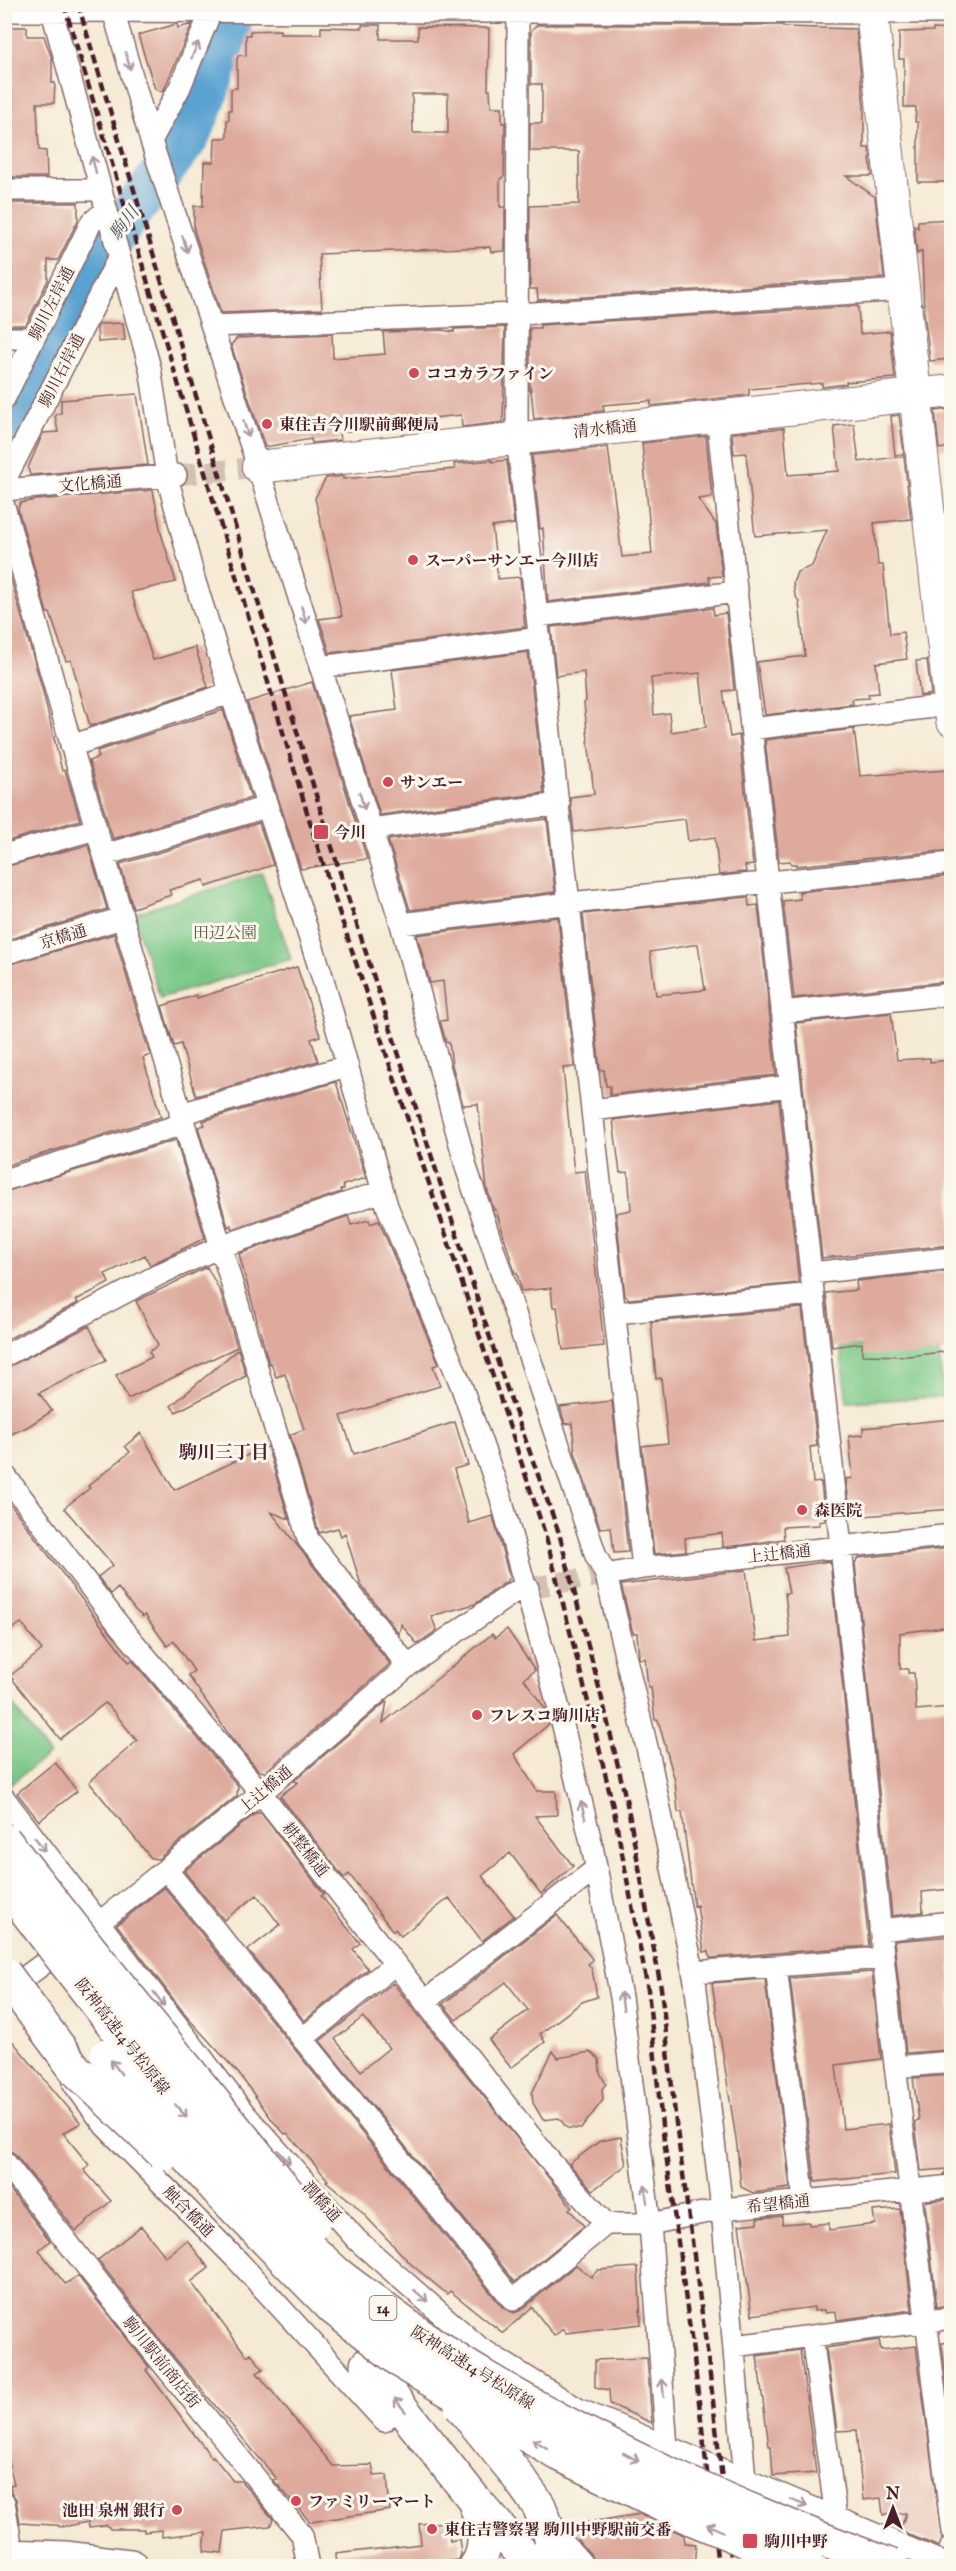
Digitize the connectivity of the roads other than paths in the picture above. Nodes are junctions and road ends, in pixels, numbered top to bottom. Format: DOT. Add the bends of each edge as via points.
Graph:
graph roads {
  1 [pos="51,8"];
  2 [pos="112,8"];
  3 [pos="872,8"];
  4 [pos="215,10"];
  5 [pos="4,11"];
  6 [pos="518,12"];
  7 [pos="951,13"];
  8 [pos="155,151"];
  9 [pos="4,190"];
  10 [pos="101,190"];
  11 [pos="107,216"];
  12 [pos="118,259"];
  13 [pos="904,290"];
  14 [pos="517,315"];
  15 [pos="212,326"];
  16 [pos="4,338"];
  17 [pos="33,338"];
  18 [pos="951,391"];
  19 [pos="916,394"];
  20 [pos="4,399"];
  21 [pos="717,416"];
  22 [pos="517,437"];
  23 [pos="258,467"];
  24 [pos="171,476"];
  25 [pos="4,482"];
  26 [pos="4,490"];
  27 [pos="4,506"];
  28 [pos="736,592"];
  29 [pos="537,615"];
  30 [pos="540,638"];
  31 [pos="320,667"];
  32 [pos="230,693"];
  33 [pos="951,713"];
  34 [pos="751,729"];
  35 [pos="71,746"];
  36 [pos="559,804"];
  37 [pos="267,807"];
  38 [pos="96,829"];
  39 [pos="371,829"];
  40 [pos="4,855"];
  41 [pos="104,855"];
  42 [pos="951,863"];
  43 [pos="768,882"];
  44 [pos="570,903"];
  45 [pos="122,918"];
  46 [pos="401,924"];
  47 [pos="4,954"];
  48 [pos="951,994"];
  49 [pos="782,1012"];
  50 [pos="347,1065"];
  51 [pos="790,1086"];
  52 [pos="592,1110"];
  53 [pos="182,1119"];
  54 [pos="4,1180"];
  55 [pos="383,1191"];
  56 [pos="220,1246"];
  57 [pos="951,1258"];
  58 [pos="811,1273"];
  59 [pos="813,1294"];
  60 [pos="615,1313"];
  61 [pos="4,1356"];
  62 [pos="4,1474"];
  63 [pos="951,1535"];
  64 [pos="841,1547"];
  65 [pos="643,1568"];
  66 [pos="606,1575"];
  67 [pos="527,1588"];
  68 [pos="408,1666"];
  69 [pos="261,1793"];
  70 [pos="4,1798"];
  71 [pos="4,1840"];
  72 [pos="166,1869"];
  73 [pos="597,1869"];
  74 [pos="4,1882"];
  75 [pos="4,1920"];
  76 [pos="100,1922"];
  77 [pos="951,1922"];
  78 [pos="880,1930"];
  79 [pos="883,1958"];
  80 [pos="395,1964"];
  81 [pos="776,1966"];
  82 [pos="693,1972"];
  83 [pos="4,1973"];
  84 [pos="5,1992"];
  85 [pos="424,2001"];
  86 [pos="302,2039"];
  87 [pos="951,2062"];
  88 [pos="895,2067"];
  89 [pos="4,2161"];
  90 [pos="951,2186"];
  91 [pos="912,2189"];
  92 [pos="804,2200"];
  93 [pos="722,2209"];
  94 [pos="606,2224"];
  95 [pos="650,2224"];
  96 [pos="951,2318"];
  97 [pos="927,2321"];
  98 [pos="812,2336"];
  99 [pos="734,2346"];
  100 [pos="384,2421"];
  101 [pos="667,2447"];
  102 [pos="948,2469"];
  103 [pos="746,2480"];
  104 [pos="473,2498"];
  105 [pos="4,2502"];
  106 [pos="836,2518"];
  107 [pos="951,2532"];
  108 [pos="550,2553"];
  109 [pos="8,2556"];
  110 [pos="131,2566"];
  111 [pos="308,2566"];
  112 [pos="476,2566"];
  113 [pos="533,2566"];
  114 [pos="576,2566"];
  115 [pos="808,2566"];
  116 [pos="892,2566"];
  117 [pos="951,2566"];
  1 -- 2 [label="street"];
  1 -- 5 [label="street"];
  10 -- 1 [label="street, one-way"];
  2 -- 4 [label="street"];
  2 -- 8 [label="street, one-way"];
  3 -- 6 [label="street"];
  3 -- 7 [label="street"];
  3 -- 13 [label="street"];
  4 -- 6 [label="street"];
  8 -- 4 [label="street, one-way"];
  6 -- 14 [label="street"];
  8 -- 15 [label="street, one-way"];
  9 -- 10 [label="street"];
  10 -- 11 [label="street"];
  11 -- 12 [label="street"];
  11 -- 17 [label="street, 駒川左岸通" via="92,223"];
  12 -- 24 [label="street" via="150,368"];
  12 -- 25 [label="street, 駒川右岸通"];
  13 -- 14 [label="street"];
  13 -- 19 [label="street"];
  14 -- 15 [label="street"];
  14 -- 22 [label="street"];
  15 -- 23 [label="street, one-way"];
  16 -- 17 [label="street"];
  17 -- 20 [label="street, 駒川左岸通"];
  18 -- 19 [label="street, 清水橋通"];
  19 -- 21 [label="street, 清水橋通"];
  19 -- 33 [label="street"];
  21 -- 22 [label="street, 清水橋通"];
  21 -- 28 [label="street"];
  22 -- 23 [label="street, 清水橋通"];
  22 -- 29 [label="street"];
  23 -- 31 [label="street, one-way"];
  24 -- 26 [label="street, 文化橋通"];
  24 -- 32 [label="street" via="195,582"];
  27 -- 35 [label="street"];
  28 -- 29 [label="street"];
  28 -- 34 [label="street"];
  29 -- 30 [label="street"];
  30 -- 31 [label="street"];
  30 -- 36 [label="street"];
  31 -- 39 [label="street, one-way"];
  32 -- 35 [label="street"];
  32 -- 37 [label="street"];
  33 -- 34 [label="street"];
  34 -- 43 [label="street"];
  35 -- 38 [label="street"];
  36 -- 39 [label="street"];
  36 -- 44 [label="street"];
  37 -- 41 [label="street"];
  37 -- 50 [label="street"];
  38 -- 40 [label="street"];
  38 -- 41 [label="street"];
  39 -- 46 [label="street"];
  41 -- 45 [label="street"];
  42 -- 43 [label="street"];
  43 -- 44 [label="street"];
  43 -- 49 [label="street"];
  44 -- 46 [label="street"];
  44 -- 52 [label="street"];
  45 -- 47 [label="street, 京橋通"];
  45 -- 53 [label="street"];
  46 -- 66 [label="street" via="467,1170 596,1556"];
  48 -- 49 [label="street"];
  49 -- 51 [label="street"];
  50 -- 53 [label="street"];
  50 -- 55 [label="street"];
  51 -- 52 [label="street"];
  51 -- 58 [label="street"];
  52 -- 60 [label="street"];
  53 -- 54 [label="street"];
  53 -- 56 [label="street"];
  55 -- 56 [label="street"];
  55 -- 67 [label="street" via="465,1396"];
  56 -- 61 [label="street"];
  56 -- 68 [label="street" via="308,1539"];
  57 -- 58 [label="street"];
  58 -- 59 [label="street"];
  59 -- 60 [label="street"];
  59 -- 64 [label="street"];
  60 -- 65 [label="street"];
  62 -- 69 [label="street, 耕整橋通" via="119,1626"];
  63 -- 64 [label="street, 上辻橋通"];
  64 -- 65 [label="street, 上辻橋通"];
  64 -- 78 [label="street"];
  65 -- 66 [label="street, 上辻橋通"];
  66 -- 82 [label="street" via="650,1760"];
  67 -- 68 [label="street, 上辻橋通" via="514,1592"];
  73 -- 67 [label="street, one-way"];
  68 -- 69 [label="street, 上辻橋通"];
  69 -- 72 [label="street, 上辻橋通"];
  69 -- 80 [label="street, 耕整橋通"];
  70 -- 76 [label="street, 潤橋通, one-way"];
  71 -- 108 [label="main road, bridge" via="513,2470 539,2506"];
  72 -- 76 [label="street, 上辻橋通"];
  72 -- 86 [label="street"];
  73 -- 85 [label="street"];
  95 -- 73 [label="street, one-way" via="621,1997"];
  74 -- 116 [label="main road, 阪神高速14号松原線 / 14, one-way, bridge" via="147,2071 235,2173 337,2273 435,2347 639,2462 770,2520"];
  115 -- 75 [label="main road, 阪神高速14号松原線 / 14, one-way, bridge" via="691,2518 559,2454 411,2368 333,2308 160,2126"];
  76 -- 84 [label="street, 上辻橋通"];
  76 -- 101 [label="street, 潤橋通, one-way" via="245,2114 357,2240 480,2348 578,2409"];
  77 -- 78 [label="street"];
  78 -- 79 [label="street"];
  79 -- 81 [label="street"];
  79 -- 88 [label="street"];
  80 -- 85 [label="street, 耕整橋通"];
  80 -- 86 [label="street"];
  81 -- 82 [label="street"];
  81 -- 92 [label="street"];
  82 -- 93 [label="street"];
  104 -- 83 [label="main road, one-way, bridge" via="433,2445 260,2241 128,2122 75,2068"];
  84 -- 100 [label="street, 触合橋通" via="105,2126 239,2262"];
  85 -- 94 [label="street, 耕整橋通" via="550,2161"];
  86 -- 94 [label="street" via="513,2301"];
  87 -- 88 [label="street"];
  88 -- 91 [label="street"];
  89 -- 111 [label="street, 駒川駅前商店街" via="302,2535"];
  90 -- 91 [label="street, 希望橋通"];
  91 -- 92 [label="street, 希望橋通"];
  91 -- 97 [label="street"];
  92 -- 93 [label="street, 希望橋通"];
  93 -- 95 [label="street, 希望橋通"];
  93 -- 99 [label="street"];
  94 -- 95 [label="street, 希望橋通"];
  101 -- 95 [label="street, one-way"];
  96 -- 97 [label="street"];
  97 -- 98 [label="street"];
  97 -- 102 [label="street"];
  98 -- 99 [label="street"];
  98 -- 106 [label="street"];
  99 -- 103 [label="street"];
  101 -- 103 [label="street, 潤橋通"];
  102 -- 107 [label="street"];
  103 -- 106 [label="street, 潤橋通, one-way"];
  104 -- 112 [label="main road" via="484,2524 484,2543"];
  104 -- 113 [label="main road"];
  105 -- 109 [label="street"];
  106 -- 117 [label="street, 潤橋通"];
  108 -- 114 [label="main road"];
  109 -- 110 [label="main road"];
}
